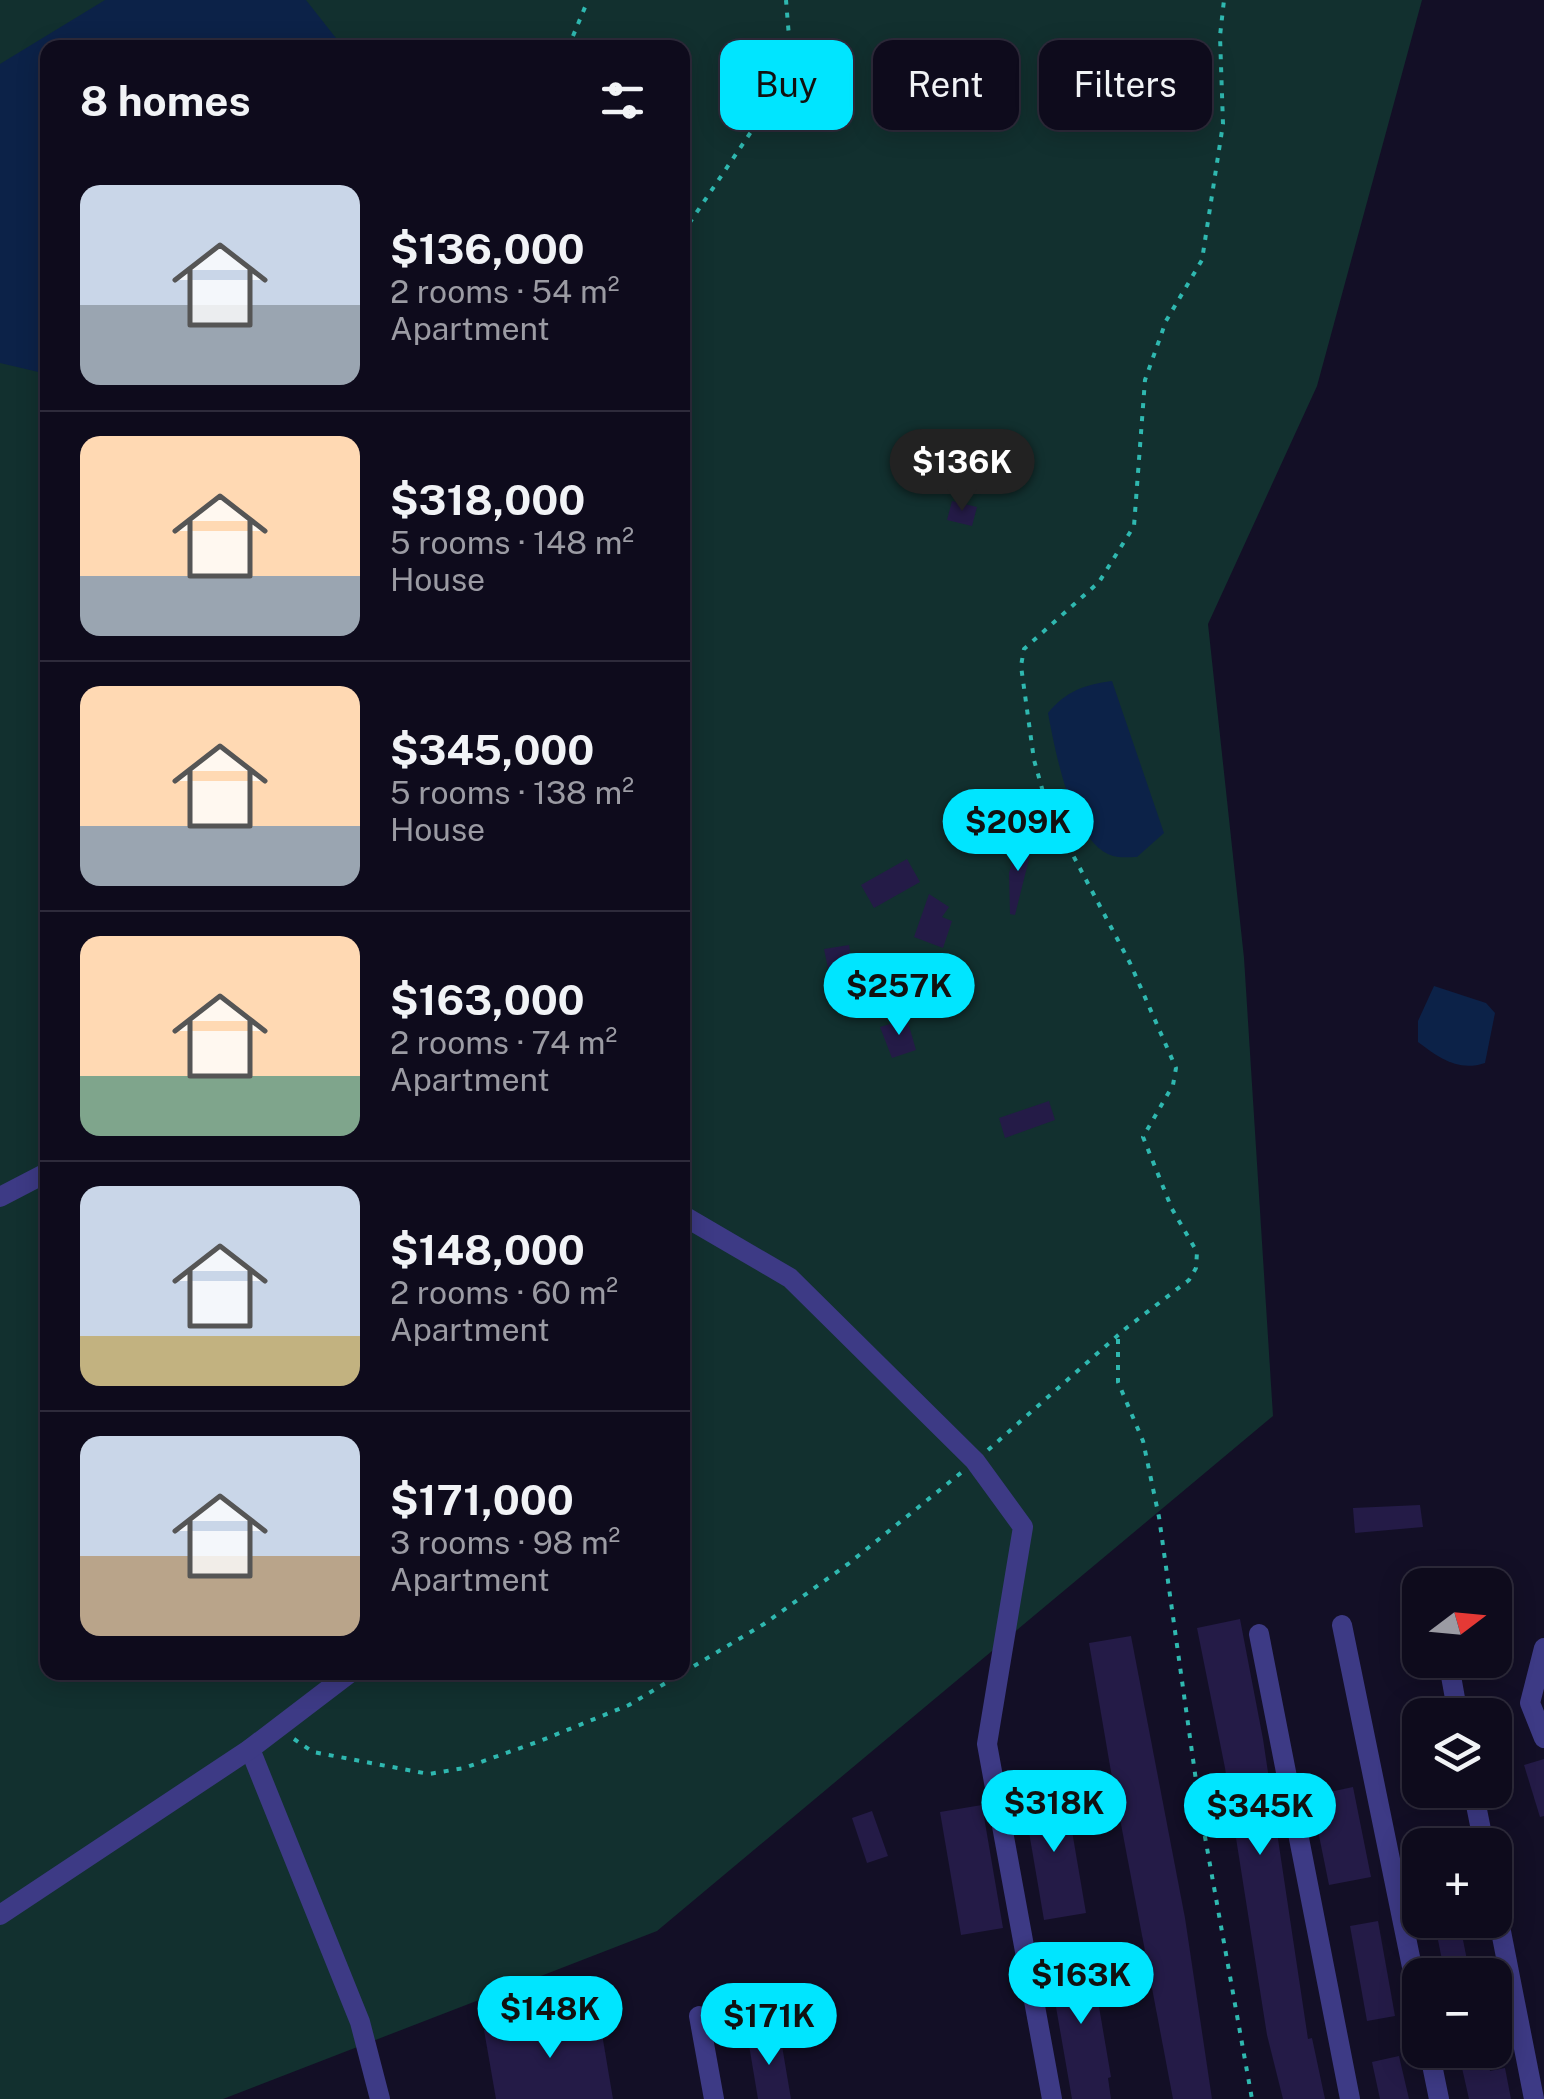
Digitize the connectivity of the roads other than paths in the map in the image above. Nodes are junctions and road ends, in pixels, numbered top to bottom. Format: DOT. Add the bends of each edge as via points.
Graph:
graph roads {
  1 [pos="40,1176"];
  2 [pos="0,1198"];
  3 [pos="690,1221"];
  4 [pos="1342,1625"];
  5 [pos="1259,1634"];
  6 [pos="1544,1648"];
  7 [pos="342,1680"];
  8 [pos="1544,1738"];
  9 [pos="250,1749"];
  10 [pos="0,1915"];
  11 [pos="1502,1938"];
  12 [pos="1410,1958"];
  13 [pos="700,2016"];
  14 [pos="1433,2068"];
  15 [pos="380,2099"];
  16 [pos="714,2099"];
  17 [pos="1052,2099"];
  18 [pos="1350,2099"];
  19 [pos="1439,2099"];
  20 [pos="1534,2099"];
  1 -- 2 [label="street"];
  3 -- 17 [label="street" via="790,1278 975,1462 1024,1527 987,1744"];
  4 -- 12 [label="street"];
  5 -- 18 [label="street"];
  6 -- 8 [label="street" via="1530,1703"];
  7 -- 9 [label="street"];
  9 -- 10 [label="street"];
  9 -- 15 [label="street" via="360,2022"];
  11 -- 20 [label="street"];
  13 -- 16 [label="street"];
  14 -- 19 [label="street"];
}
